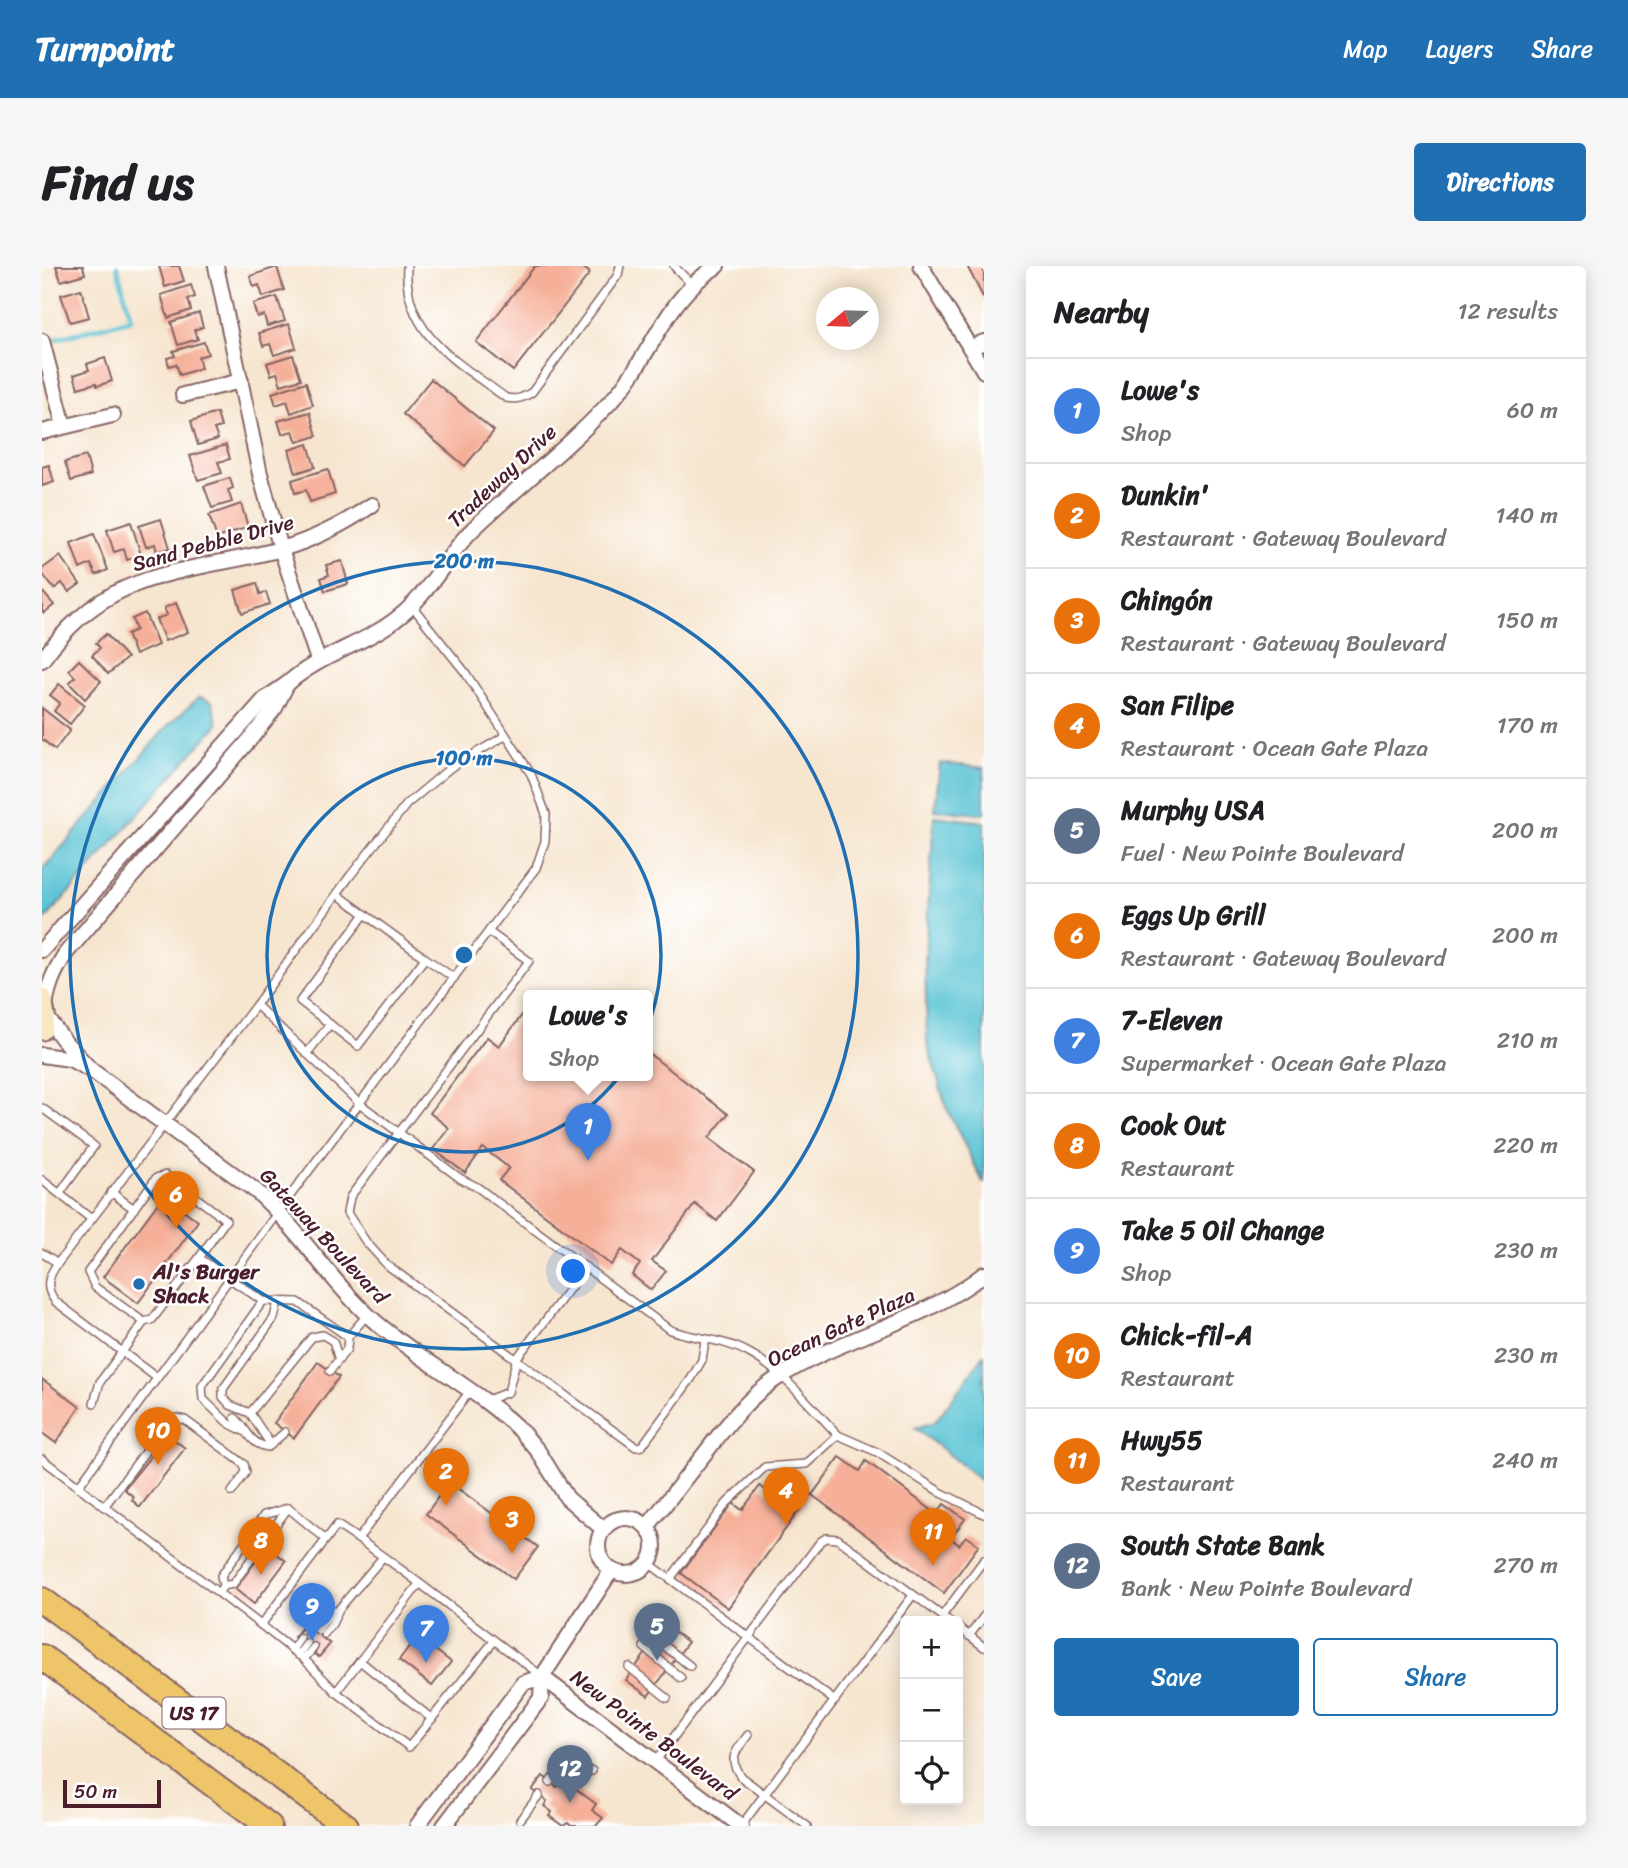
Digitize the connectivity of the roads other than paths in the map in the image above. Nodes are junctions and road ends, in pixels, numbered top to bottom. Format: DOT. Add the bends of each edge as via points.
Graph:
graph roads {
  1 [pos="216,266"];
  2 [pos="407,266"];
  3 [pos="620,266"];
  4 [pos="674,266"];
  5 [pos="717,266"];
  6 [pos="921,266"];
  7 [pos="692,285"];
  8 [pos="42,341"];
  9 [pos="984,342"];
  10 [pos="970,348"];
  11 [pos="984,372"];
  12 [pos="241,381"];
  13 [pos="183,395"];
  14 [pos="113,415"];
  15 [pos="64,426"];
  16 [pos="42,432"];
  17 [pos="372,505"];
  18 [pos="281,549"];
  19 [pos="412,606"];
  20 [pos="42,660"];
  21 [pos="318,660"];
  22 [pos="287,684"];
  23 [pos="505,736"];
  24 [pos="337,894"];
  25 [pos="365,914"];
  26 [pos="489,932"];
  27 [pos="42,950"];
  28 [pos="425,958"];
  29 [pos="454,978"];
  30 [pos="256,1005"];
  31 [pos="44,1012"];
  32 [pos="330,1024"];
  33 [pos="308,1052"];
  34 [pos="42,1055"];
  35 [pos="91,1070"];
  36 [pos="359,1103"];
  37 [pos="42,1108"];
  38 [pos="164,1123"];
  39 [pos="399,1131"];
  40 [pos="42,1180"];
  41 [pos="111,1192"];
  42 [pos="60,1193"];
  43 [pos="134,1209"];
  44 [pos="278,1212"];
  45 [pos="90,1217"];
  46 [pos="42,1253"];
  47 [pos="199,1258"];
  48 [pos="58,1263"];
  49 [pos="586,1266"];
  50 [pos="984,1274"];
  51 [pos="229,1279"];
  52 [pos="263,1301"];
  53 [pos="278,1301"];
  54 [pos="368,1314"];
  55 [pos="144,1322"];
  56 [pos="348,1337"];
  57 [pos="705,1340"];
  58 [pos="123,1352"];
  59 [pos="517,1358"];
  60 [pos="339,1360"];
  61 [pos="330,1371"];
  62 [pos="781,1376"];
  63 [pos="157,1377"];
  64 [pos="470,1391"];
  65 [pos="484,1402"];
  66 [pos="94,1403"];
  67 [pos="250,1413"];
  68 [pos="285,1432"];
  69 [pos="838,1435"];
  70 [pos="271,1445"];
  71 [pos="42,1460"];
  72 [pos="78,1487"];
  73 [pos="232,1492"];
  74 [pos="104,1507"];
  75 [pos="288,1508"];
  76 [pos="984,1514"];
  77 [pos="647,1527"];
  78 [pos="603,1529"];
  79 [pos="326,1539"];
  80 [pos="358,1539"];
  81 [pos="383,1557"];
  82 [pos="984,1560"];
  83 [pos="650,1564"];
  84 [pos="611,1571"];
  85 [pos="670,1579"];
  86 [pos="419,1584"];
  87 [pos="220,1590"];
  88 [pos="913,1595"];
  89 [pos="42,1600"];
  90 [pos="338,1610"];
  91 [pos="942,1616"];
  92 [pos="984,1616"];
  93 [pos="42,1622"];
  94 [pos="261,1625"];
  95 [pos="310,1625"];
  96 [pos="963,1631"];
  97 [pos="321,1632"];
  98 [pos="653,1636"];
  99 [pos="969,1636"];
  100 [pos="748,1639"];
  101 [pos="494,1641"];
  102 [pos="644,1647"];
  103 [pos="984,1647"];
  104 [pos="298,1655"];
  105 [pos="42,1657"];
  106 [pos="359,1661"];
  107 [pos="690,1666"];
  108 [pos="133,1667"];
  109 [pos="629,1667"];
  110 [pos="542,1676"];
  111 [pos="380,1678"];
  112 [pos="681,1678"];
  113 [pos="374,1687"];
  114 [pos="397,1691"];
  115 [pos="336,1692"];
  116 [pos="667,1698"];
  117 [pos="390,1699"];
  118 [pos="835,1701"];
  119 [pos="413,1704"];
  120 [pos="408,1712"];
  121 [pos="432,1719"];
  122 [pos="748,1735"];
  123 [pos="655,1762"];
  124 [pos="592,1772"];
  125 [pos="550,1782"];
  126 [pos="539,1795"];
  127 [pos="765,1795"];
  128 [pos="520,1820"];
  129 [pos="267,1824"];
  130 [pos="346,1826"];
  131 [pos="417,1826"];
  132 [pos="444,1826"];
  133 [pos="741,1826"];
  134 [pos="807,1826"];
  1 -- 12 [label="street"];
  2 -- 3 [label="lane" via="412,306 428,337 506,398 515,400 532,392 618,275"];
  4 -- 7 [label="lane"];
  5 -- 7 [label="street, Tradeway Drive"];
  6 -- 10 [label="street"];
  7 -- 19 [label="street, Tradeway Drive" via="614,398 468,534"];
  8 -- 15 [label="street"];
  9 -- 10 [label="street"];
  10 -- 11 [label="street"];
  12 -- 13 [label="street"];
  12 -- 18 [label="street"];
  14 -- 15 [label="street"];
  15 -- 16 [label="street"];
  17 -- 18 [label="street, Sand Pebble Drive" via="324,533"];
  18 -- 20 [label="street, Sand Pebble Drive" via="124,589 71,624"];
  18 -- 21 [label="street"];
  19 -- 21 [label="street, Tradeway Drive" via="368,638"];
  19 -- 23 [label="lane" via="465,672"];
  21 -- 22 [label="street, Tradeway Drive"];
  22 -- 27 [label="street, Tradeway Drive" via="265,699"];
  22 -- 31 [label="street, Tradeway Drive" via="252,737 66,953 47,990"];
  23 -- 24 [label="lane" via="450,768 407,804"];
  23 -- 26 [label="lane" via="531,774 545,814 545,841 536,868"];
  24 -- 25 [label="lane"];
  24 -- 30 [label="lane"];
  25 -- 28 [label="lane"];
  25 -- 32 [label="lane" via="300,1001"];
  26 -- 29 [label="lane"];
  26 -- 39 [label="lane" via="529,961"];
  28 -- 29 [label="lane"];
  28 -- 32 [label="lane" via="358,1046"];
  29 -- 36 [label="lane"];
  30 -- 33 [label="lane"];
  30 -- 38 [label="lane"];
  31 -- 35 [label="street"];
  32 -- 33 [label="lane"];
  33 -- 36 [label="lane"];
  34 -- 35 [label="street" via="70,1059"];
  35 -- 38 [label="street, Gateway Boulevard"];
  36 -- 39 [label="lane"];
  36 -- 44 [label="lane"];
  37 -- 42 [label="lane" via="94,1146"];
  38 -- 41 [label="lane"];
  38 -- 44 [label="street, Gateway Boulevard"];
  39 -- 49 [label="lane"];
  39 -- 59 [label="lane" via="350,1197 347,1213 387,1265"];
  40 -- 42 [label="lane"];
  41 -- 43 [label="lane"];
  41 -- 45 [label="lane"];
  42 -- 45 [label="lane"];
  43 -- 47 [label="lane" via="156,1178 166,1175 226,1220"];
  43 -- 55 [label="lane" via="88,1272 95,1287"];
  44 -- 51 [label="lane"];
  44 -- 54 [label="street, Gateway Boulevard"];
  45 -- 48 [label="lane"];
  46 -- 48 [label="lane"];
  47 -- 51 [label="lane"];
  47 -- 55 [label="lane" via="152,1320"];
  48 -- 58 [label="lane" via="48,1281 51,1297"];
  49 -- 57 [label="lane" via="670,1330"];
  49 -- 59 [label="lane"];
  50 -- 62 [label="street, Ocean Gate Plaza" via="944,1302"];
  51 -- 52 [label="lane"];
  51 -- 63 [label="lane"];
  52 -- 53 [label="lane"];
  52 -- 70 [label="lane" via="202,1386 203,1399 241,1423 260,1446"];
  53 -- 56 [label="lane" via="298,1303"];
  53 -- 67 [label="lane" via="274,1318 223,1389 230,1405"];
  54 -- 56 [label="lane"];
  54 -- 64 [label="street, Gateway Boulevard"];
  55 -- 58 [label="lane"];
  56 -- 60 [label="lane"];
  57 -- 59 [label="lane" via="702,1360 691,1379 642,1446 636,1447"];
  57 -- 62 [label="lane" via="748,1352"];
  58 -- 63 [label="lane"];
  58 -- 66 [label="lane" via="100,1382"];
  59 -- 65 [label="lane" via="508,1392"];
  60 -- 61 [label="lane"];
  60 -- 67 [label="lane" via="333,1340 323,1335 312,1337"];
  62 -- 69 [label="lane"];
  62 -- 77 [label="street, Ocean Gate Plaza" via="740,1410"];
  63 -- 72 [label="lane"];
  64 -- 65 [label="street, Gateway Boulevard"];
  64 -- 80 [label="lane"];
  65 -- 78 [label="street, Gateway Boulevard" via="521,1431 568,1497"];
  67 -- 70 [label="lane"];
  68 -- 70 [label="lane"];
  69 -- 76 [label="lane" via="877,1452"];
  69 -- 85 [label="lane" via="806,1464 765,1467 727,1503"];
  71 -- 72 [label="lane"];
  72 -- 74 [label="lane"];
  73 -- 74 [label="lane" via="246,1472 244,1465 176,1418 165,1425"];
  74 -- 87 [label="lane"];
  75 -- 79 [label="lane"];
  75 -- 87 [label="lane" via="233,1584"];
  75 -- 87 [label="lane" via="264,1515 221,1576"];
  77 -- 78 [label="street" via="625,1518"];
  77 -- 83 [label="street" via="654,1540"];
  78 -- 84 [label="street" via="599,1556"];
  79 -- 80 [label="lane" via="337,1525"];
  79 -- 94 [label="lane"];
  80 -- 81 [label="lane"];
  81 -- 86 [label="lane"];
  81 -- 90 [label="lane"];
  82 -- 91 [label="lane"];
  83 -- 84 [label="street" via="628,1575"];
  83 -- 85 [label="lane"];
  84 -- 110 [label="street"];
  85 -- 100 [label="lane"];
  86 -- 101 [label="lane"];
  86 -- 106 [label="lane"];
  87 -- 94 [label="lane"];
  88 -- 91 [label="lane"];
  88 -- 100 [label="lane" via="838,1539 826,1538"];
  88 -- 118 [label="lane"];
  89 -- 108 [label="highway, US 17"];
  90 -- 95 [label="lane" via="319,1614"];
  90 -- 97 [label="lane" via="326,1619"];
  92 -- 99 [label="lane"];
  93 -- 108 [label="highway"];
  94 -- 104 [label="lane"];
  96 -- 99 [label="lane"];
  98 -- 107 [label="lane"];
  99 -- 103 [label="lane"];
  100 -- 118 [label="lane"];
  100 -- 123 [label="lane"];
  101 -- 110 [label="lane"];
  101 -- 121 [label="lane"];
  102 -- 112 [label="lane"];
  104 -- 104 [label="lane" via="307,1643"];
  104 -- 115 [label="lane"];
  105 -- 129 [label="highway, US 17"];
  106 -- 111 [label="lane"];
  106 -- 115 [label="lane"];
  108 -- 130 [label="highway, US 17"];
  109 -- 116 [label="lane"];
  110 -- 123 [label="street, New Pointe Boulevard"];
  110 -- 131 [label="street" via="523,1683"];
  110 -- 132 [label="street" via="541,1698"];
  111 -- 113 [label="lane"];
  111 -- 114 [label="lane"];
  114 -- 117 [label="lane"];
  114 -- 119 [label="lane"];
  115 -- 121 [label="lane" via="360,1705 409,1747"];
  118 -- 127 [label="lane"];
  119 -- 120 [label="lane"];
  119 -- 121 [label="lane"];
  122 -- 127 [label="lane" via="733,1755 734,1768"];
  123 -- 133 [label="street, New Pointe Boulevard"];
  124 -- 125 [label="lane" via="562,1766"];
  126 -- 128 [label="lane"];
  127 -- 133 [label="lane"];
  127 -- 134 [label="lane"];
}
